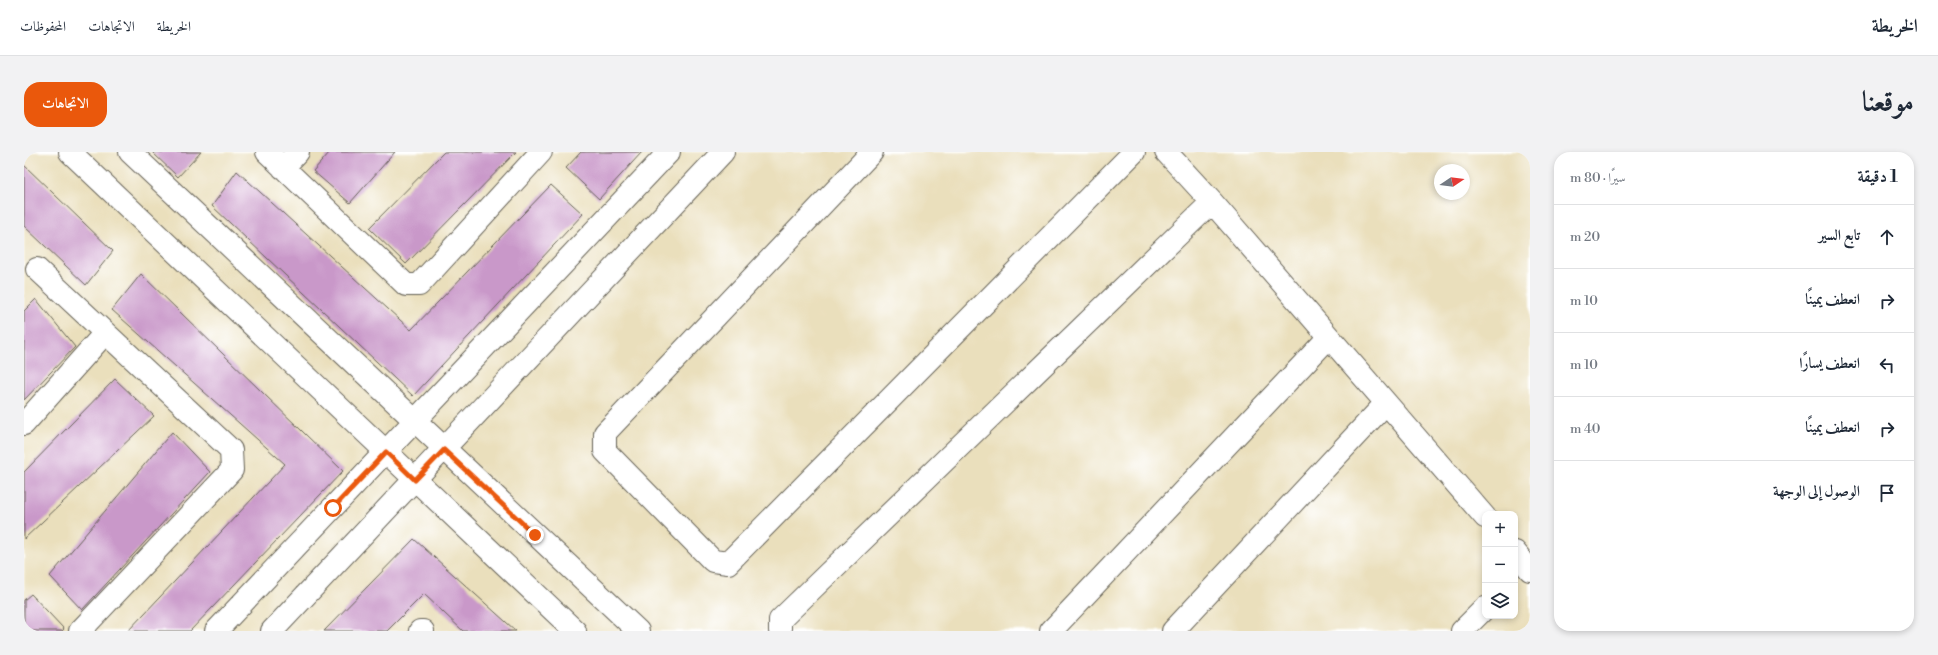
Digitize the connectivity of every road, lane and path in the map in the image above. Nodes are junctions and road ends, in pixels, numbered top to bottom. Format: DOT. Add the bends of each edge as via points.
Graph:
graph roads {
  1 [pos="70,152"];
  2 [pos="130,152"];
  3 [pos="267,152"];
  4 [pos="541,152"];
  5 [pos="668,152"];
  6 [pos="724,152"];
  7 [pos="872,152"];
  8 [pos="1134,152"];
  9 [pos="1166,152"];
  10 [pos="290,160"];
  11 [pos="1212,202"];
  12 [pos="37,269"];
  13 [pos="105,333"];
  14 [pos="1328,336"];
  15 [pos="1386,403"];
  16 [pos="413,421"];
  17 [pos="24,424"];
  18 [pos="444,450"];
  19 [pos="386,452"];
  20 [pos="415,480"];
  21 [pos="1482,515"];
  22 [pos="1482,611"];
  23 [pos="80,631"];
  24 [pos="216,631"];
  25 [pos="272,631"];
  26 [pos="420,631"];
  27 [pos="423,631"];
  28 [pos="575,631"];
  29 [pos="638,631"];
  30 [pos="780,631"];
  31 [pos="1051,631"];
  32 [pos="1173,631"];
  33 [pos="1462,631"];
  1 -- 19 [label="street"];
  2 -- 16 [label="street"];
  3 -- 10 [label="street"];
  4 -- 10 [label="street" via="419,285 406,286"];
  5 -- 16 [label="street"];
  6 -- 18 [label="street"];
  7 -- 8 [label="street" via="605,433 605,451 713,561 728,563"];
  9 -- 11 [label="street"];
  11 -- 14 [label="street"];
  11 -- 30 [label="street" via="780,620"];
  12 -- 13 [label="street"];
  13 -- 17 [label="street"];
  13 -- 23 [label="street" via="230,450 232,470"];
  14 -- 15 [label="street"];
  14 -- 31 [label="street"];
  15 -- 21 [label="street"];
  15 -- 32 [label="street"];
  16 -- 18 [label="street"];
  16 -- 19 [label="street"];
  18 -- 20 [label="street"];
  18 -- 29 [label="street"];
  19 -- 20 [label="street"];
  19 -- 24 [label="street"];
  20 -- 25 [label="street"];
  20 -- 28 [label="street"];
  22 -- 33 [label="street"];
  26 -- 27 [label="street"];
}
